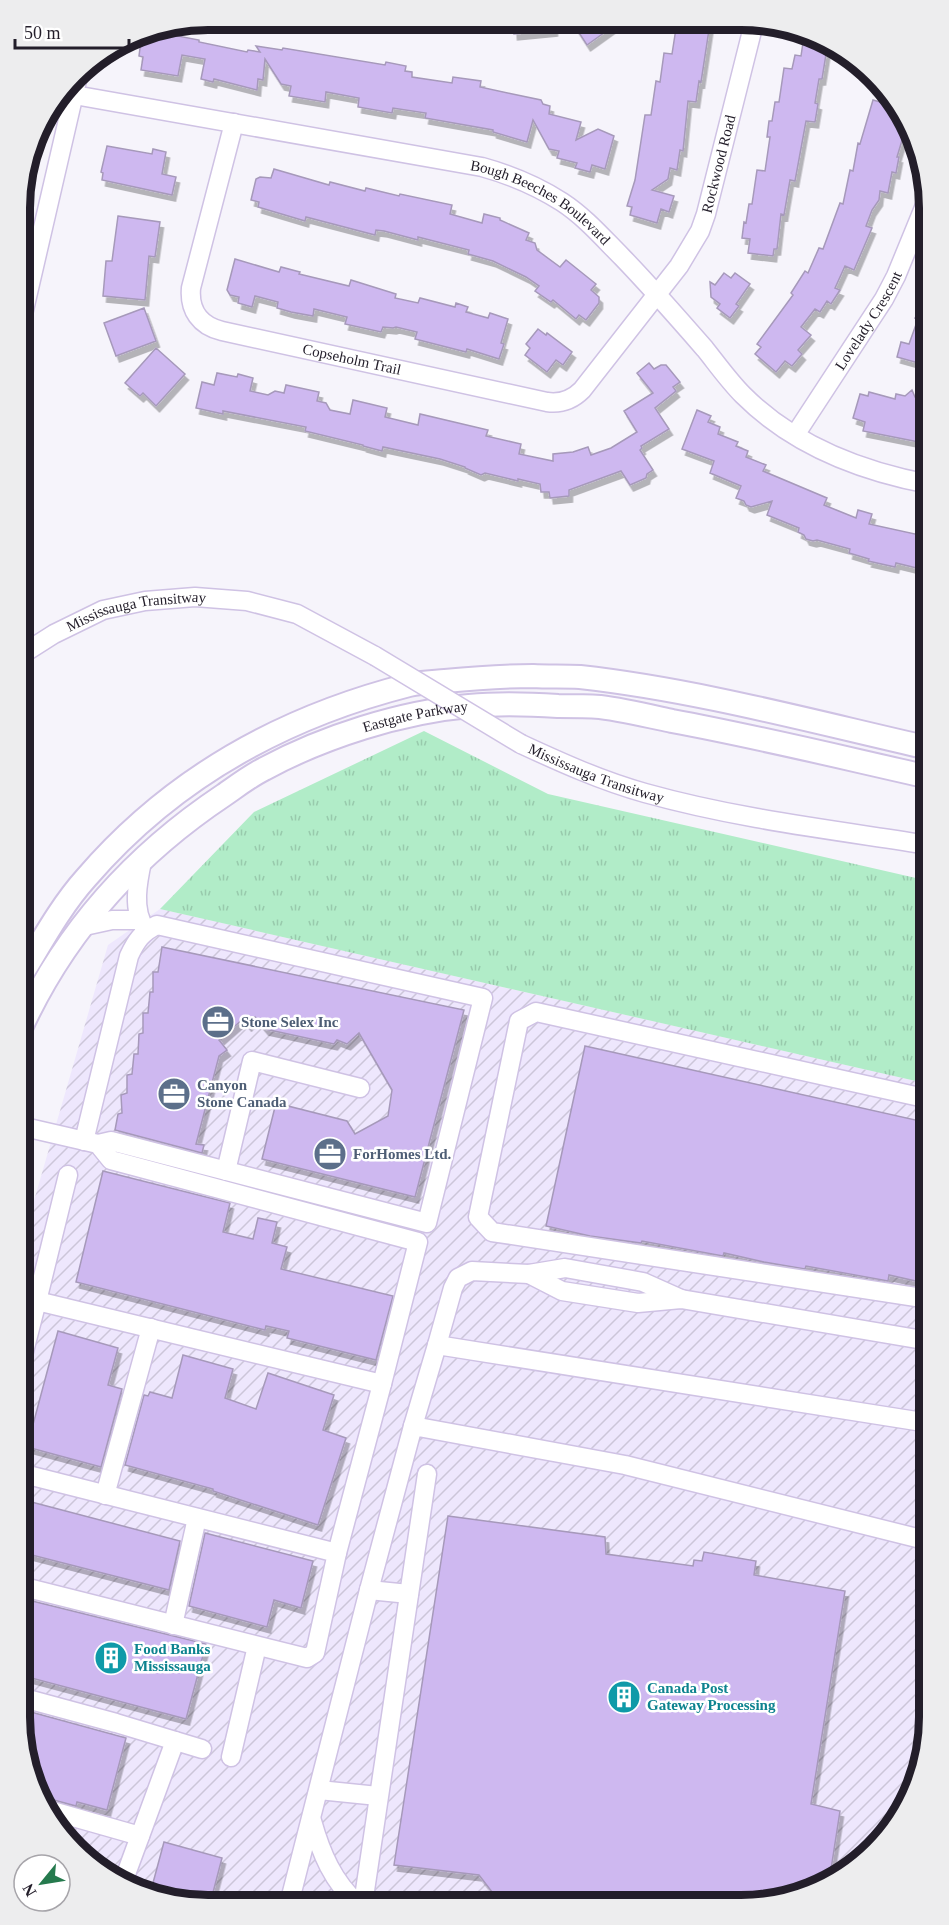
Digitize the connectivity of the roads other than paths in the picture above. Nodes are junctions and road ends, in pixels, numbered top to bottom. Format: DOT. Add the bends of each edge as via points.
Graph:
graph roads {
  1 [pos="752,31"];
  2 [pos="71,95"];
  3 [pos="68,98"];
  4 [pos="234,123"];
  5 [pos="919,220"];
  6 [pos="30,280"];
  7 [pos="657,294"];
  8 [pos="795,435"];
  9 [pos="919,482"];
  10 [pos="30,649"];
  11 [pos="919,746"];
  12 [pos="919,775"];
  13 [pos="919,843"];
  14 [pos="143,857"];
  15 [pos="142,925"];
  16 [pos="80,927"];
  17 [pos="30,961"];
  18 [pos="30,1008"];
  19 [pos="360,1088"];
  20 [pos="919,1098"];
  21 [pos="30,1128"];
  22 [pos="91,1143"];
  23 [pos="226,1171"];
  24 [pos="68,1174"];
  25 [pos="30,1296"];
  26 [pos="919,1297"];
  27 [pos="30,1299"];
  28 [pos="151,1328"];
  29 [pos="919,1339"];
  30 [pos="437,1345"];
  31 [pos="382,1384"];
  32 [pos="919,1421"];
  33 [pos="413,1426"];
  34 [pos="427,1474"];
  35 [pos="30,1475"];
  36 [pos="105,1494"];
  37 [pos="198,1518"];
  38 [pos="919,1538"];
  39 [pos="337,1553"];
  40 [pos="30,1589"];
  41 [pos="369,1590"];
  42 [pos="409,1594"];
  43 [pos="173,1625"];
  44 [pos="257,1646"];
  45 [pos="30,1700"];
  46 [pos="175,1740"];
  47 [pos="202,1749"];
  48 [pos="231,1757"];
  49 [pos="319,1790"];
  50 [pos="378,1796"];
  51 [pos="58,1813"];
  52 [pos="311,1820"];
  53 [pos="140,1836"];
  54 [pos="126,1874"];
  55 [pos="291,1895"];
  56 [pos="348,1895"];
  57 [pos="362,1895"];
  1 -- 7 [label="street, Rockwood Road" via="706,214 692,246"];
  2 -- 4 [label="street, Bough Beeches Boulevard"];
  3 -- 6 [label="street"];
  4 -- 7 [label="street, Bough Beeches Boulevard" via="482,167 516,178 577,213"];
  4 -- 7 [label="street, Copseholm Trail" via="191,295 195,313 213,329 560,403 582,390"];
  5 -- 8 [label="street, Lovelady Crescent" via="884,299"];
  7 -- 8 [label="street, Bough Beeches Boulevard" via="743,395"];
  8 -- 9 [label="street, Bough Beeches Boulevard" via="850,464"];
  10 -- 13 [label="street, Mississauga Transitway, bridge" via="103,610 145,601 195,597 247,601 297,614 521,744 580,771 689,804"];
  11 -- 17 [label="main road, Eastgate Parkway" via="710,699 578,677 506,676 411,684 307,718 253,743 207,771 129,832 84,879"];
  12 -- 14 [label="main road, Eastgate Parkway" via="600,707 469,706 414,715 360,730 262,769"];
  14 -- 15 [label="street" via="139,879"];
  14 -- 16 [label="main road, Eastgate Parkway"];
  15 -- 16 [label="street" via="111,920"];
  15 -- 22 [label="street" via="129,956"];
  15 -- 23 [label="street" via="157,925 483,998 427,1223"];
  16 -- 18 [label="main road, Eastgate Parkway"];
  19 -- 23 [label="street" via="252,1061"];
  20 -- 26 [label="street" via="536,1012 519,1021 478,1217 492,1232"];
  21 -- 22 [label="street"];
  22 -- 23 [label="street" via="111,1141"];
  22 -- 31 [label="street" via="111,1160 418,1242"];
  24 -- 25 [label="street"];
  27 -- 28 [label="street"];
  28 -- 31 [label="street"];
  28 -- 36 [label="street"];
  29 -- 30 [label="street" via="681,1299 638,1303 562,1291 528,1274 472,1271 458,1278 453,1288"];
  30 -- 32 [label="street"];
  30 -- 33 [label="street"];
  31 -- 39 [label="street"];
  33 -- 38 [label="street" via="625,1465"];
  33 -- 41 [label="street"];
  34 -- 42 [label="street"];
  35 -- 36 [label="street"];
  36 -- 37 [label="street"];
  37 -- 39 [label="street"];
  37 -- 43 [label="street"];
  39 -- 44 [label="street" via="315,1653 307,1658"];
  40 -- 43 [label="street"];
  41 -- 42 [label="street"];
  41 -- 49 [label="street"];
  42 -- 50 [label="street"];
  43 -- 44 [label="street"];
  44 -- 48 [label="street"];
  45 -- 46 [label="street"];
  46 -- 47 [label="street"];
  46 -- 53 [label="street"];
  49 -- 50 [label="street"];
  49 -- 52 [label="street"];
  50 -- 57 [label="street"];
  51 -- 53 [label="street"];
  52 -- 55 [label="street"];
  52 -- 56 [label="street" via="329,1869"];
  53 -- 54 [label="street"];
}
